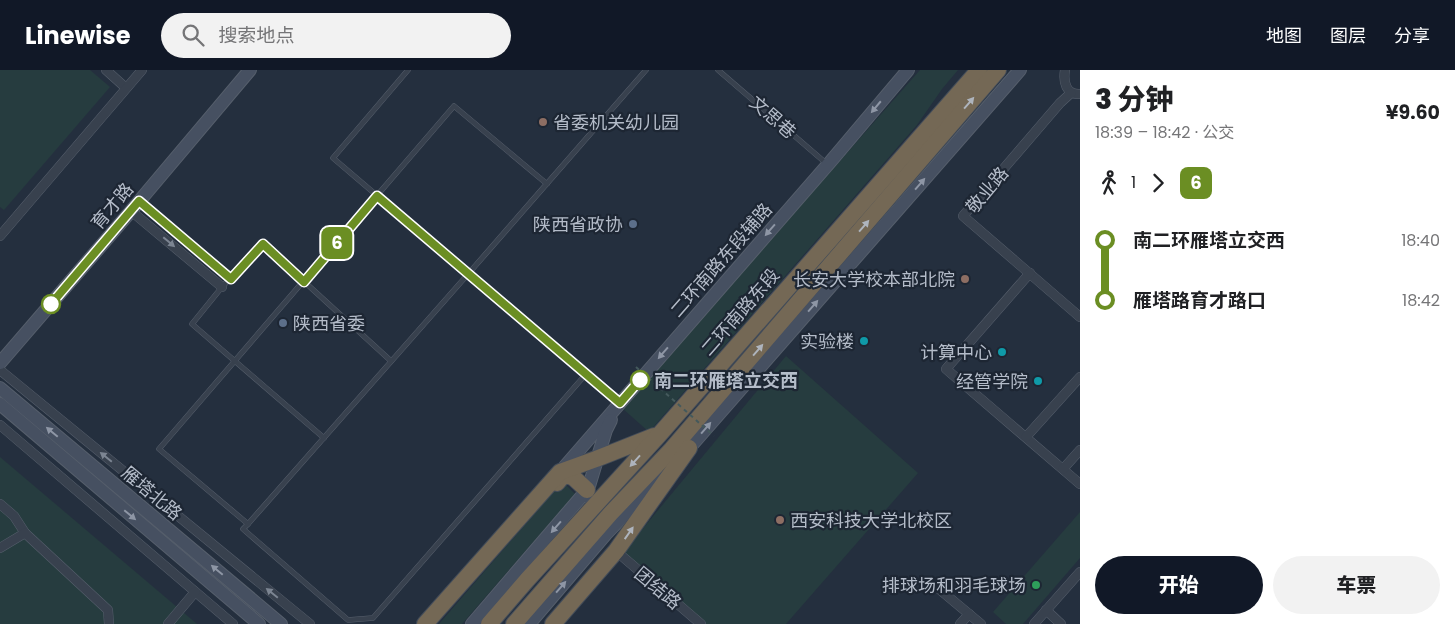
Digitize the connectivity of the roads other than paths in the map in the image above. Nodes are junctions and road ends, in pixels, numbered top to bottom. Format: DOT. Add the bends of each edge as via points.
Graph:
graph roads {
  1 [pos="106,70"];
  2 [pos="142,70"];
  3 [pos="250,70"];
  4 [pos="408,70"];
  5 [pos="646,70"];
  6 [pos="718,70"];
  7 [pos="908,70"];
  8 [pos="968,70"];
  9 [pos="979,70"];
  10 [pos="998,70"];
  11 [pos="1020,70"];
  12 [pos="1065,70"];
  13 [pos="126,88"];
  14 [pos="1075,93"];
  15 [pos="930,127"];
  16 [pos="827,165"];
  17 [pos="547,184"];
  18 [pos="377,196"];
  19 [pos="135,206"];
  20 [pos="0,236"];
  21 [pos="469,274"];
  22 [pos="1030,274"];
  23 [pos="231,279"];
  24 [pos="304,282"];
  25 [pos="222,287"];
  26 [pos="1080,317"];
  27 [pos="236,360"];
  28 [pos="391,361"];
  29 [pos="0,363"];
  30 [pos="0,370"];
  31 [pos="586,374"];
  32 [pos="1080,377"];
  33 [pos="0,388"];
  34 [pos="620,403"];
  35 [pos="0,404"];
  36 [pos="0,426"];
  37 [pos="659,435"];
  38 [pos="1026,437"];
  39 [pos="324,438"];
  40 [pos="689,448"];
  41 [pos="1080,450"];
  42 [pos="596,459"];
  43 [pos="1063,469"];
  44 [pos="560,472"];
  45 [pos="1080,484"];
  46 [pos="587,490"];
  47 [pos="0,504"];
  48 [pos="582,521"];
  49 [pos="248,524"];
  50 [pos="25,533"];
  51 [pos="0,548"];
  52 [pos="616,551"];
  53 [pos="1080,572"];
  54 [pos="939,589"];
  55 [pos="195,592"];
  56 [pos="236,605"];
  57 [pos="1046,610"];
  58 [pos="969,614"];
  59 [pos="109,624"];
  60 [pos="168,624"];
  61 [pos="234,624"];
  62 [pos="246,624"];
  63 [pos="259,624"];
  64 [pos="281,624"];
  65 [pos="310,624"];
  66 [pos="425,624"];
  67 [pos="434,624"];
  68 [pos="472,624"];
  69 [pos="489,624"];
  70 [pos="514,624"];
  71 [pos="529,624"];
  72 [pos="553,624"];
  73 [pos="701,624"];
  74 [pos="960,624"];
  75 [pos="981,624"];
  76 [pos="1034,624"];
  77 [pos="1061,624"];
  1 -- 13 [label="street"];
  2 -- 13 [label="street"];
  3 -- 19 [label="main road, 育才路"];
  4 -- 18 [label="lane" via="333,158"];
  5 -- 17 [label="lane"];
  6 -- 16 [label="lane, 文思巷"];
  7 -- 16 [label="main road, 二环南路东段辅路, one-way"];
  8 -- 15 [label="highway"];
  9 -- 15 [label="highway, 二环南路东段"];
  70 -- 10 [label="highway, one-way" via="671,450"];
  40 -- 11 [label="main road, one-way"];
  12 -- 14 [label="street, 敬业路" via="1066,88"];
  13 -- 20 [label="street"];
  14 -- 22 [label="street, 敬业路" via="1060,103 963,216"];
  15 -- 37 [label="highway, 二环南路东段"];
  16 -- 34 [label="main road, 二环南路东段辅路, one-way"];
  17 -- 18 [label="lane" via="454,106"];
  17 -- 21 [label="lane"];
  18 -- 21 [label="lane"];
  18 -- 24 [label="lane"];
  19 -- 23 [label="street"];
  19 -- 25 [label="street, one-way"];
  19 -- 29 [label="main road, 育才路"];
  21 -- 28 [label="lane"];
  21 -- 31 [label="lane"];
  22 -- 26 [label="street, 敬业路"];
  22 -- 38 [label="street" via="946,369"];
  23 -- 24 [label="lane" via="263,244"];
  23 -- 25 [label="lane"];
  24 -- 27 [label="lane"];
  24 -- 28 [label="lane"];
  25 -- 27 [label="lane" via="192,324"];
  27 -- 39 [label="lane"];
  27 -- 49 [label="lane" via="159,449"];
  28 -- 39 [label="lane"];
  65 -- 30 [label="street, one-way"];
  31 -- 34 [label="lane"];
  31 -- 49 [label="lane" via="373,618 348,620 243,529"];
  32 -- 38 [label="street"];
  64 -- 33 [label="main road, 雁塔北路, one-way"];
  34 -- 42 [label="main road"];
  34 -- 44 [label="main road, 二环南路东段辅路"];
  35 -- 56 [label="main road, 雁塔北路, one-way"];
  36 -- 55 [label="street"];
  37 -- 42 [label="highway"];
  37 -- 48 [label="highway, 二环南路东段, one-way"];
  38 -- 43 [label="street"];
  39 -- 49 [label="lane"];
  52 -- 40 [label="highway, one-way"];
  71 -- 40 [label="main road, one-way" via="606,534"];
  41 -- 43 [label="street"];
  42 -- 44 [label="highway"];
  42 -- 46 [label="main road"];
  43 -- 45 [label="street"];
  44 -- 66 [label="highway"];
  46 -- 48 [label="main road"];
  46 -- 67 [label="highway" via="572,476 561,478"];
  46 -- 68 [label="main road, one-way"];
  47 -- 50 [label="street" via="14,516"];
  48 -- 69 [label="highway, 二环南路东段"];
  50 -- 51 [label="street"];
  50 -- 59 [label="street" via="108,610"];
  52 -- 72 [label="highway"];
  52 -- 73 [label="street, 团结路"];
  53 -- 57 [label="street"];
  54 -- 58 [label="street"];
  55 -- 60 [label="street"];
  55 -- 61 [label="street"];
  56 -- 62 [label="main road"];
  56 -- 63 [label="main road, 雁塔北路"];
  57 -- 76 [label="street"];
  57 -- 77 [label="street"];
  58 -- 74 [label="street"];
  58 -- 75 [label="street"];
}
